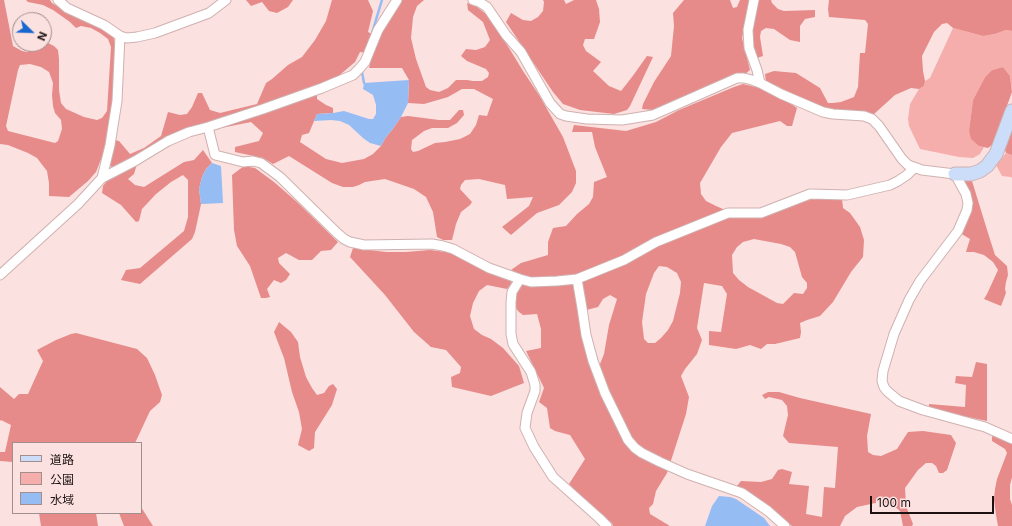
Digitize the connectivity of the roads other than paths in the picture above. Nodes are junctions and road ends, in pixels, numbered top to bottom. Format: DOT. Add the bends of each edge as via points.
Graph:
graph roads {
  1 [pos="58,0"];
  2 [pos="226,0"];
  3 [pos="397,0"];
  4 [pos="473,0"];
  5 [pos="754,0"];
  6 [pos="120,36"];
  7 [pos="760,83"];
  8 [pos="1012,111"];
  9 [pos="208,127"];
  10 [pos="914,168"];
  11 [pos="955,174"];
  12 [pos="102,178"];
  13 [pos="0,275"];
  14 [pos="520,279"];
  15 [pos="577,279"];
  16 [pos="1012,439"];
  17 [pos="607,526"];
  18 [pos="785,526"];
  1 -- 6 [label="street" via="67,8 104,25"];
  2 -- 6 [label="street" via="209,12 155,33 128,38"];
  3 -- 9 [label="street" via="378,30 364,62 353,74 307,94"];
  4 -- 7 [label="street" via="487,7 521,52 550,103 560,114 566,116 587,119 630,119 653,114 737,78"];
  5 -- 7 [label="street" via="748,30 749,48"];
  6 -- 12 [label="street" via="116,101"];
  7 -- 10 [label="street" via="823,112 872,119 902,159"];
  8 -- 11 [label="street" via="996,154 987,166 971,174"];
  9 -- 12 [label="street" via="168,141"];
  9 -- 14 [label="street" via="215,154 243,162 261,163 280,177 337,233 350,242 364,245 443,246 489,268"];
  10 -- 11 [label="street"];
  10 -- 15 [label="street" via="898,182 890,185 847,195 810,194 761,212 728,213 656,242 624,260"];
  11 -- 16 [label="street" via="966,194 967,210 958,231 920,281 909,300 894,334 882,381 887,392 899,401 923,410 986,426"];
  12 -- 13 [label="street" via="78,204"];
  14 -- 15 [label="street" via="531,282"];
  14 -- 17 [label="street" via="512,292 511,334 513,344 531,372 535,385 525,428 553,477"];
  15 -- 18 [label="street" via="593,361 628,440 642,453 660,462 742,493"];
}
